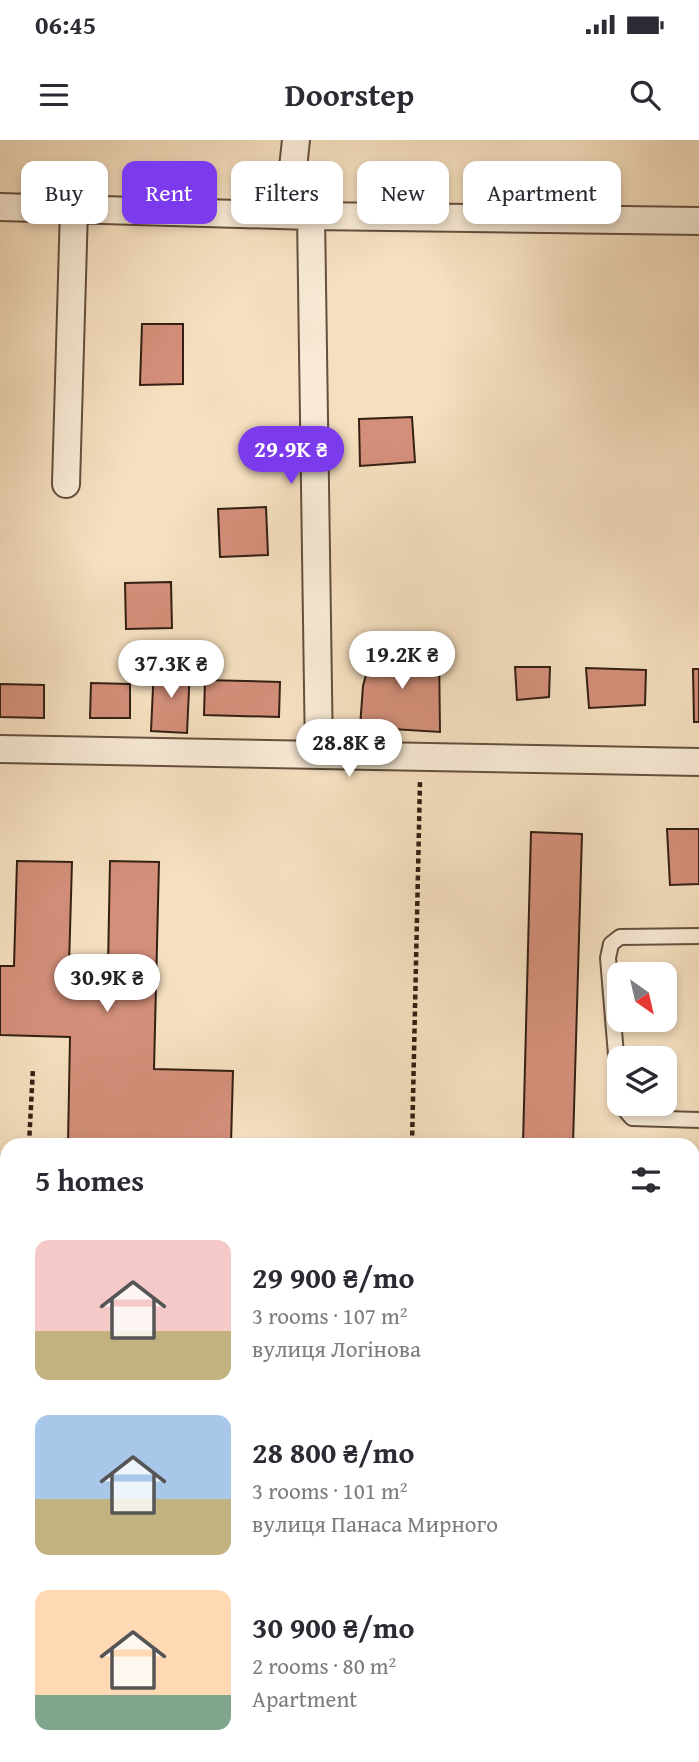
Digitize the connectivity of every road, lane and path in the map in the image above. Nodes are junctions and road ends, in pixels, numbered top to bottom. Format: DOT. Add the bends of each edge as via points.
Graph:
graph roads {
  1 [pos="296,140"];
  2 [pos="297,161"];
  3 [pos="0,207"];
  4 [pos="21,208"];
  5 [pos="108,210"];
  6 [pos="231,213"];
  7 [pos="343,216"];
  8 [pos="699,221"];
  9 [pos="74,224"];
  10 [pos="300,224"];
  11 [pos="66,484"];
  12 [pos="0,749"];
  13 [pos="319,755"];
  14 [pos="421,755"];
  15 [pos="699,762"];
  16 [pos="699,936"];
  17 [pos="615,1046"];
  18 [pos="33,1068"];
  19 [pos="630,1116"];
  20 [pos="699,1120"];
  21 [pos="29,1138"];
  22 [pos="412,1138"];
  1 -- 2 [label="street"];
  3 -- 4 [label="street"];
  5 -- 6 [label="street"];
  7 -- 8 [label="street"];
  9 -- 11 [label="street"];
  10 -- 13 [label="street"];
  12 -- 13 [label="street"];
  13 -- 14 [label="street"];
  14 -- 15 [label="street"];
  14 -- 22 [label="path"];
  16 -- 17 [label="lane" via="620,937 611,944 608,958"];
  18 -- 21 [label="path"];
  19 -- 20 [label="lane"];
}
